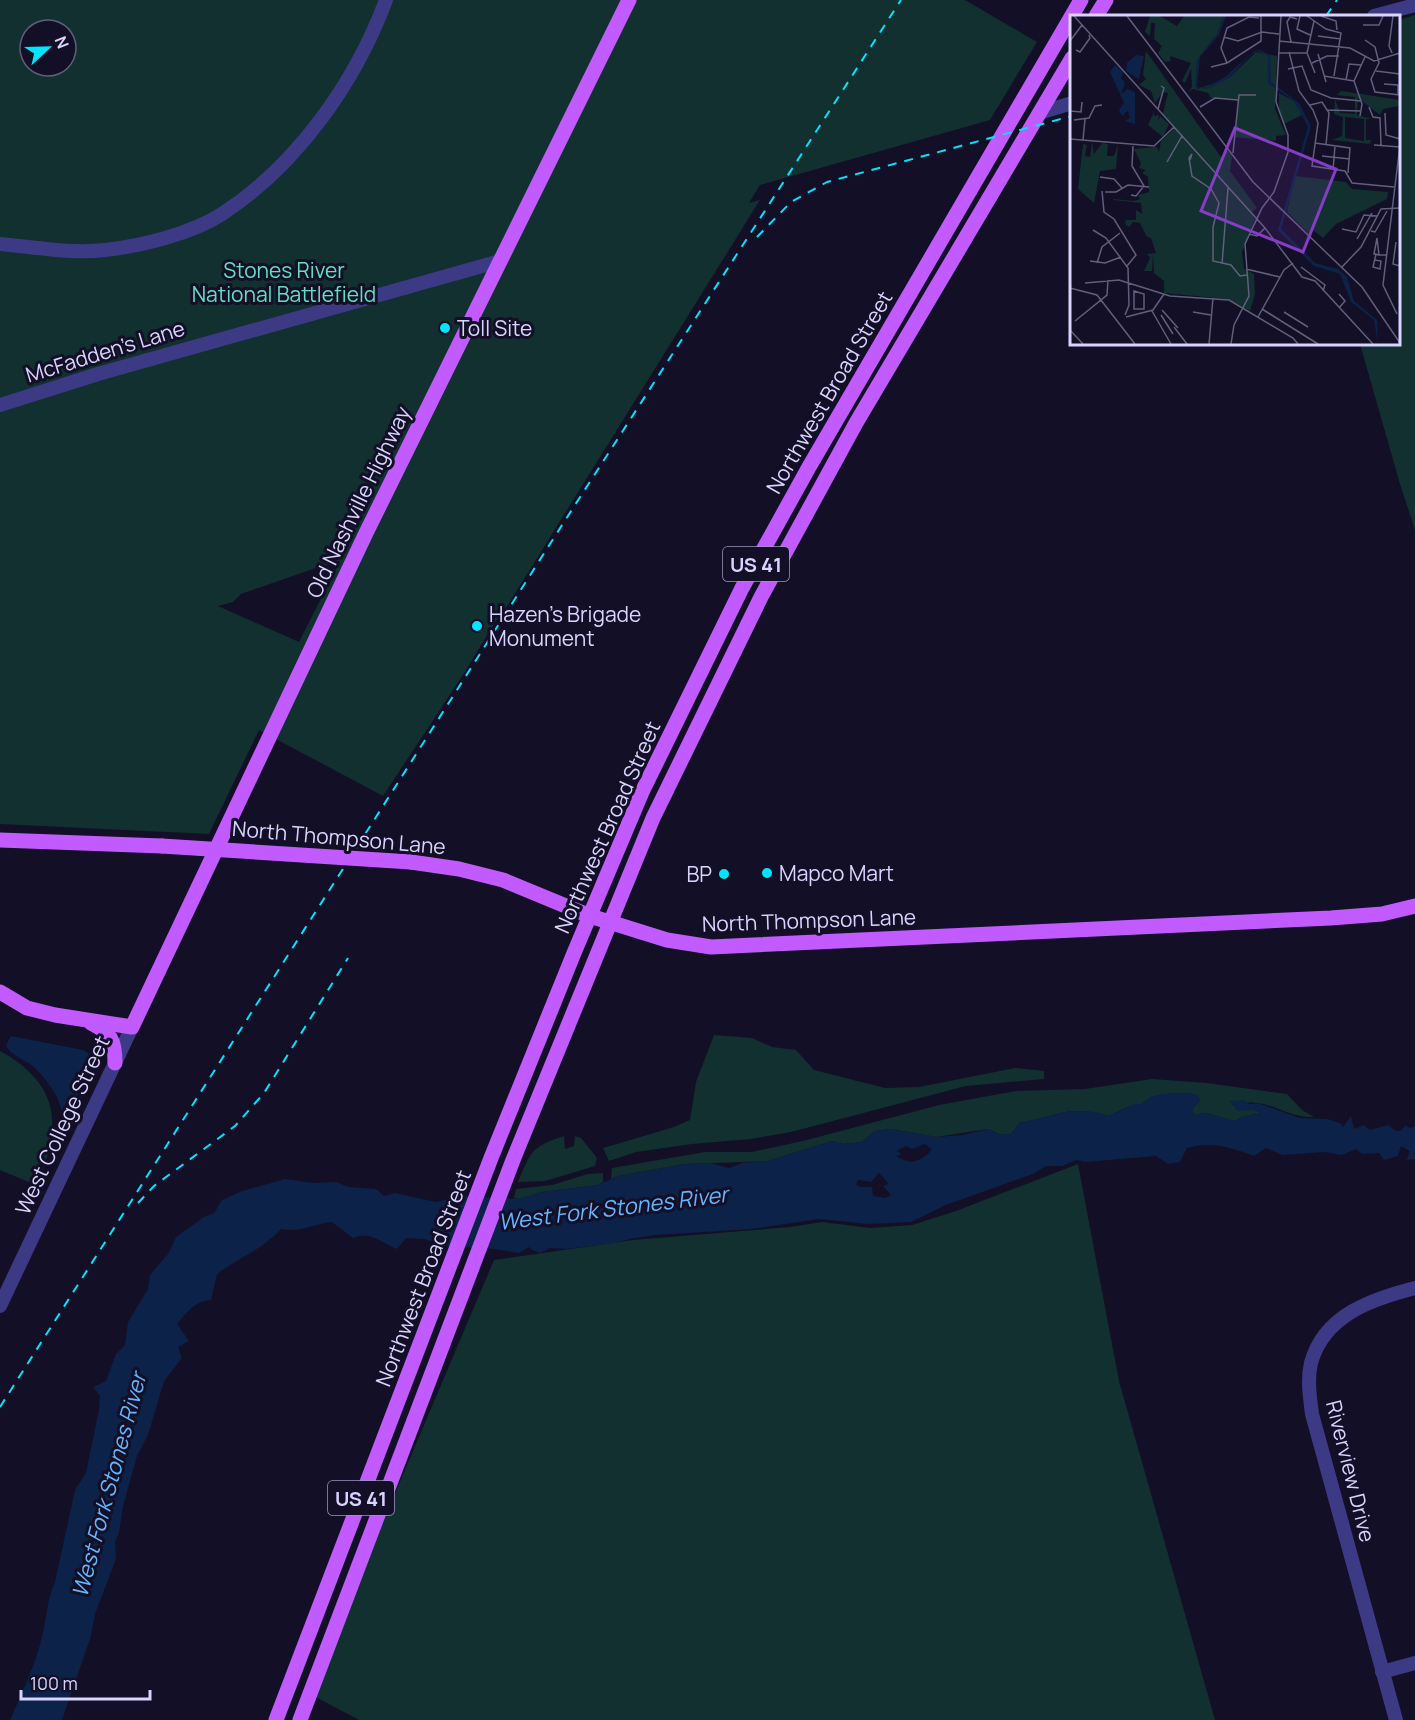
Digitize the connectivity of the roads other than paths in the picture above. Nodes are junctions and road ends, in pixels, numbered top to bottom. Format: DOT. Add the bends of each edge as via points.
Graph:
graph roads {
  1 [pos="386,0"];
  2 [pos="629,0"];
  3 [pos="1081,0"];
  4 [pos="1106,0"];
  5 [pos="1415,5"];
  6 [pos="1072,15"];
  7 [pos="1097,15"];
  8 [pos="1378,15"];
  9 [pos="1070,19"];
  10 [pos="1070,60"];
  11 [pos="1020,103"];
  12 [pos="1070,103"];
  13 [pos="1039,113"];
  14 [pos="952,220"];
  15 [pos="970,230"];
  16 [pos="0,244"];
  17 [pos="500,261"];
  18 [pos="869,364"];
  19 [pos="885,374"];
  20 [pos="0,405"];
  21 [pos="809,467"];
  22 [pos="827,477"];
  23 [pos="742,588"];
  24 [pos="761,597"];
  25 [pos="703,667"];
  26 [pos="723,676"];
  27 [pos="0,840"];
  28 [pos="1415,906"];
  29 [pos="590,916"];
  30 [pos="610,921"];
  31 [pos="0,992"];
  32 [pos="82,1019"];
  33 [pos="132,1027"];
  34 [pos="115,1063"];
  35 [pos="1415,1288"];
  36 [pos="0,1305"];
  37 [pos="332,1574"];
  38 [pos="352,1582"];
  39 [pos="1415,1663"];
  40 [pos="1382,1672"];
  41 [pos="289,1687"];
  42 [pos="309,1694"];
  43 [pos="276,1720"];
  44 [pos="300,1720"];
  45 [pos="1396,1720"];
  1 -- 16 [label="street" via="365,46 318,123 264,183 222,214 195,228 104,250"];
  2 -- 17 [label="main road, Old Nashville Highway"];
  3 -- 6 [label="main road, Northwest Broad Street / US 41"];
  4 -- 7 [label="main road"];
  5 -- 8 [label="street"];
  9 -- 11 [label="main road, Northwest Broad Street / US 41"];
  10 -- 13 [label="main road, Northwest Broad Street / US 41"];
  11 -- 13 [label="main road"];
  11 -- 14 [label="main road, Northwest Broad Street / US 41"];
  12 -- 13 [label="street"];
  13 -- 15 [label="main road, Northwest Broad Street / US 41"];
  14 -- 15 [label="main road"];
  14 -- 18 [label="main road, Northwest Broad Street / US 41"];
  15 -- 19 [label="main road, Northwest Broad Street / US 41"];
  17 -- 20 [label="street, McFadden's Lane"];
  17 -- 33 [label="main road, Old Nashville Highway"];
  18 -- 19 [label="main road"];
  18 -- 21 [label="main road, Northwest Broad Street / US 41"];
  19 -- 22 [label="main road, Northwest Broad Street / US 41"];
  21 -- 22 [label="main road"];
  21 -- 23 [label="main road, Northwest Broad Street / US 41"];
  22 -- 24 [label="main road, Northwest Broad Street / US 41"];
  23 -- 24 [label="main road"];
  23 -- 25 [label="main road, Northwest Broad Street / US 41"];
  24 -- 26 [label="main road, Northwest Broad Street / US 41"];
  25 -- 26 [label="main road"];
  25 -- 29 [label="main road, Northwest Broad Street / US 41" via="642,792"];
  26 -- 30 [label="main road, Northwest Broad Street / US 41" via="653,818"];
  27 -- 29 [label="main road, North Thompson Lane, bridge" via="411,862 503,880"];
  28 -- 30 [label="main road, North Thompson Lane" via="1382,914 1331,918 721,947 688,945"];
  29 -- 30 [label="main road, North Thompson Lane"];
  29 -- 37 [label="main road, Northwest Broad Street / US 41" via="491,1158"];
  30 -- 38 [label="main road, Northwest Broad Street / US 41" via="513,1160"];
  31 -- 32 [label="main road" via="27,1008"];
  32 -- 33 [label="main road"];
  32 -- 34 [label="main road" via="102,1029 112,1040"];
  33 -- 34 [label="street, West College Street"];
  34 -- 36 [label="street, West College Street"];
  35 -- 40 [label="street, Riverview Drive" via="1342,1315 1327,1331 1311,1364 1312,1414"];
  37 -- 38 [label="main road"];
  37 -- 41 [label="main road, Northwest Broad Street / US 41"];
  38 -- 42 [label="main road, Northwest Broad Street / US 41"];
  39 -- 40 [label="street"];
  40 -- 45 [label="street, Riverview Drive"];
  41 -- 42 [label="main road"];
  41 -- 43 [label="main road, Northwest Broad Street / US 41"];
  42 -- 44 [label="main road, Northwest Broad Street / US 41"];
}
